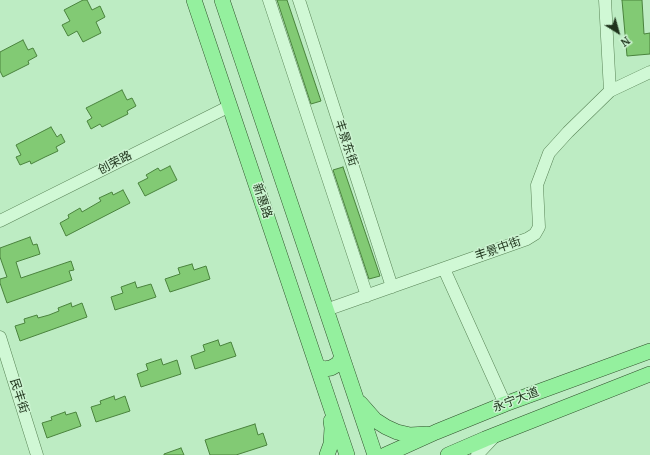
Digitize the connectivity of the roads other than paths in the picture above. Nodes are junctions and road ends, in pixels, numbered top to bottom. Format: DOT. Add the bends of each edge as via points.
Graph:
graph roads {
  1 [pos="194,0"];
  2 [pos="222,0"];
  3 [pos="269,0"];
  4 [pos="299,0"];
  5 [pos="605,0"];
  6 [pos="650,72"];
  7 [pos="610,91"];
  8 [pos="230,106"];
  9 [pos="0,221"];
  10 [pos="444,269"];
  11 [pos="392,287"];
  12 [pos="367,296"];
  13 [pos="326,310"];
  14 [pos="0,337"];
  15 [pos="650,352"];
  16 [pos="342,357"];
  17 [pos="317,366"];
  18 [pos="650,374"];
  19 [pos="354,394"];
  20 [pos="329,402"];
  21 [pos="505,404"];
  22 [pos="436,432"];
  23 [pos="495,435"];
  24 [pos="37,455"];
  25 [pos="327,455"];
  26 [pos="347,455"];
  27 [pos="375,455"];
  28 [pos="385,455"];
  29 [pos="448,455"];
  30 [pos="477,455"];
  1 -- 8 [label="main road, 新惠路"];
  2 -- 13 [label="main road"];
  3 -- 12 [label="street"];
  4 -- 11 [label="street, 丰景东街"];
  5 -- 7 [label="street"];
  6 -- 7 [label="street"];
  7 -- 10 [label="street, 丰景中街" via="549,153 537,185 539,227 535,234"];
  8 -- 9 [label="street, 创荣路"];
  8 -- 17 [label="main road, 新惠路"];
  10 -- 11 [label="street, 丰景中街"];
  10 -- 21 [label="street"];
  11 -- 12 [label="street, 丰景中街"];
  12 -- 13 [label="street, 丰景中街"];
  13 -- 16 [label="main road"];
  14 -- 24 [label="street, 民丰街"];
  15 -- 21 [label="main road, 永宁大道"];
  16 -- 17 [label="main road" via="338,364 331,368"];
  16 -- 19 [label="main road"];
  17 -- 20 [label="main road, 新惠路"];
  18 -- 23 [label="main road, 永宁大道"];
  19 -- 22 [label="main road" via="375,420 386,427 410,435"];
  19 -- 27 [label="main road"];
  20 -- 25 [label="main road" via="332,428"];
  20 -- 26 [label="main road"];
  21 -- 22 [label="main road, 永宁大道"];
  22 -- 28 [label="main road, 永宁大道"];
  23 -- 29 [label="main road, 永宁大道"];
  23 -- 30 [label="street"];
}
